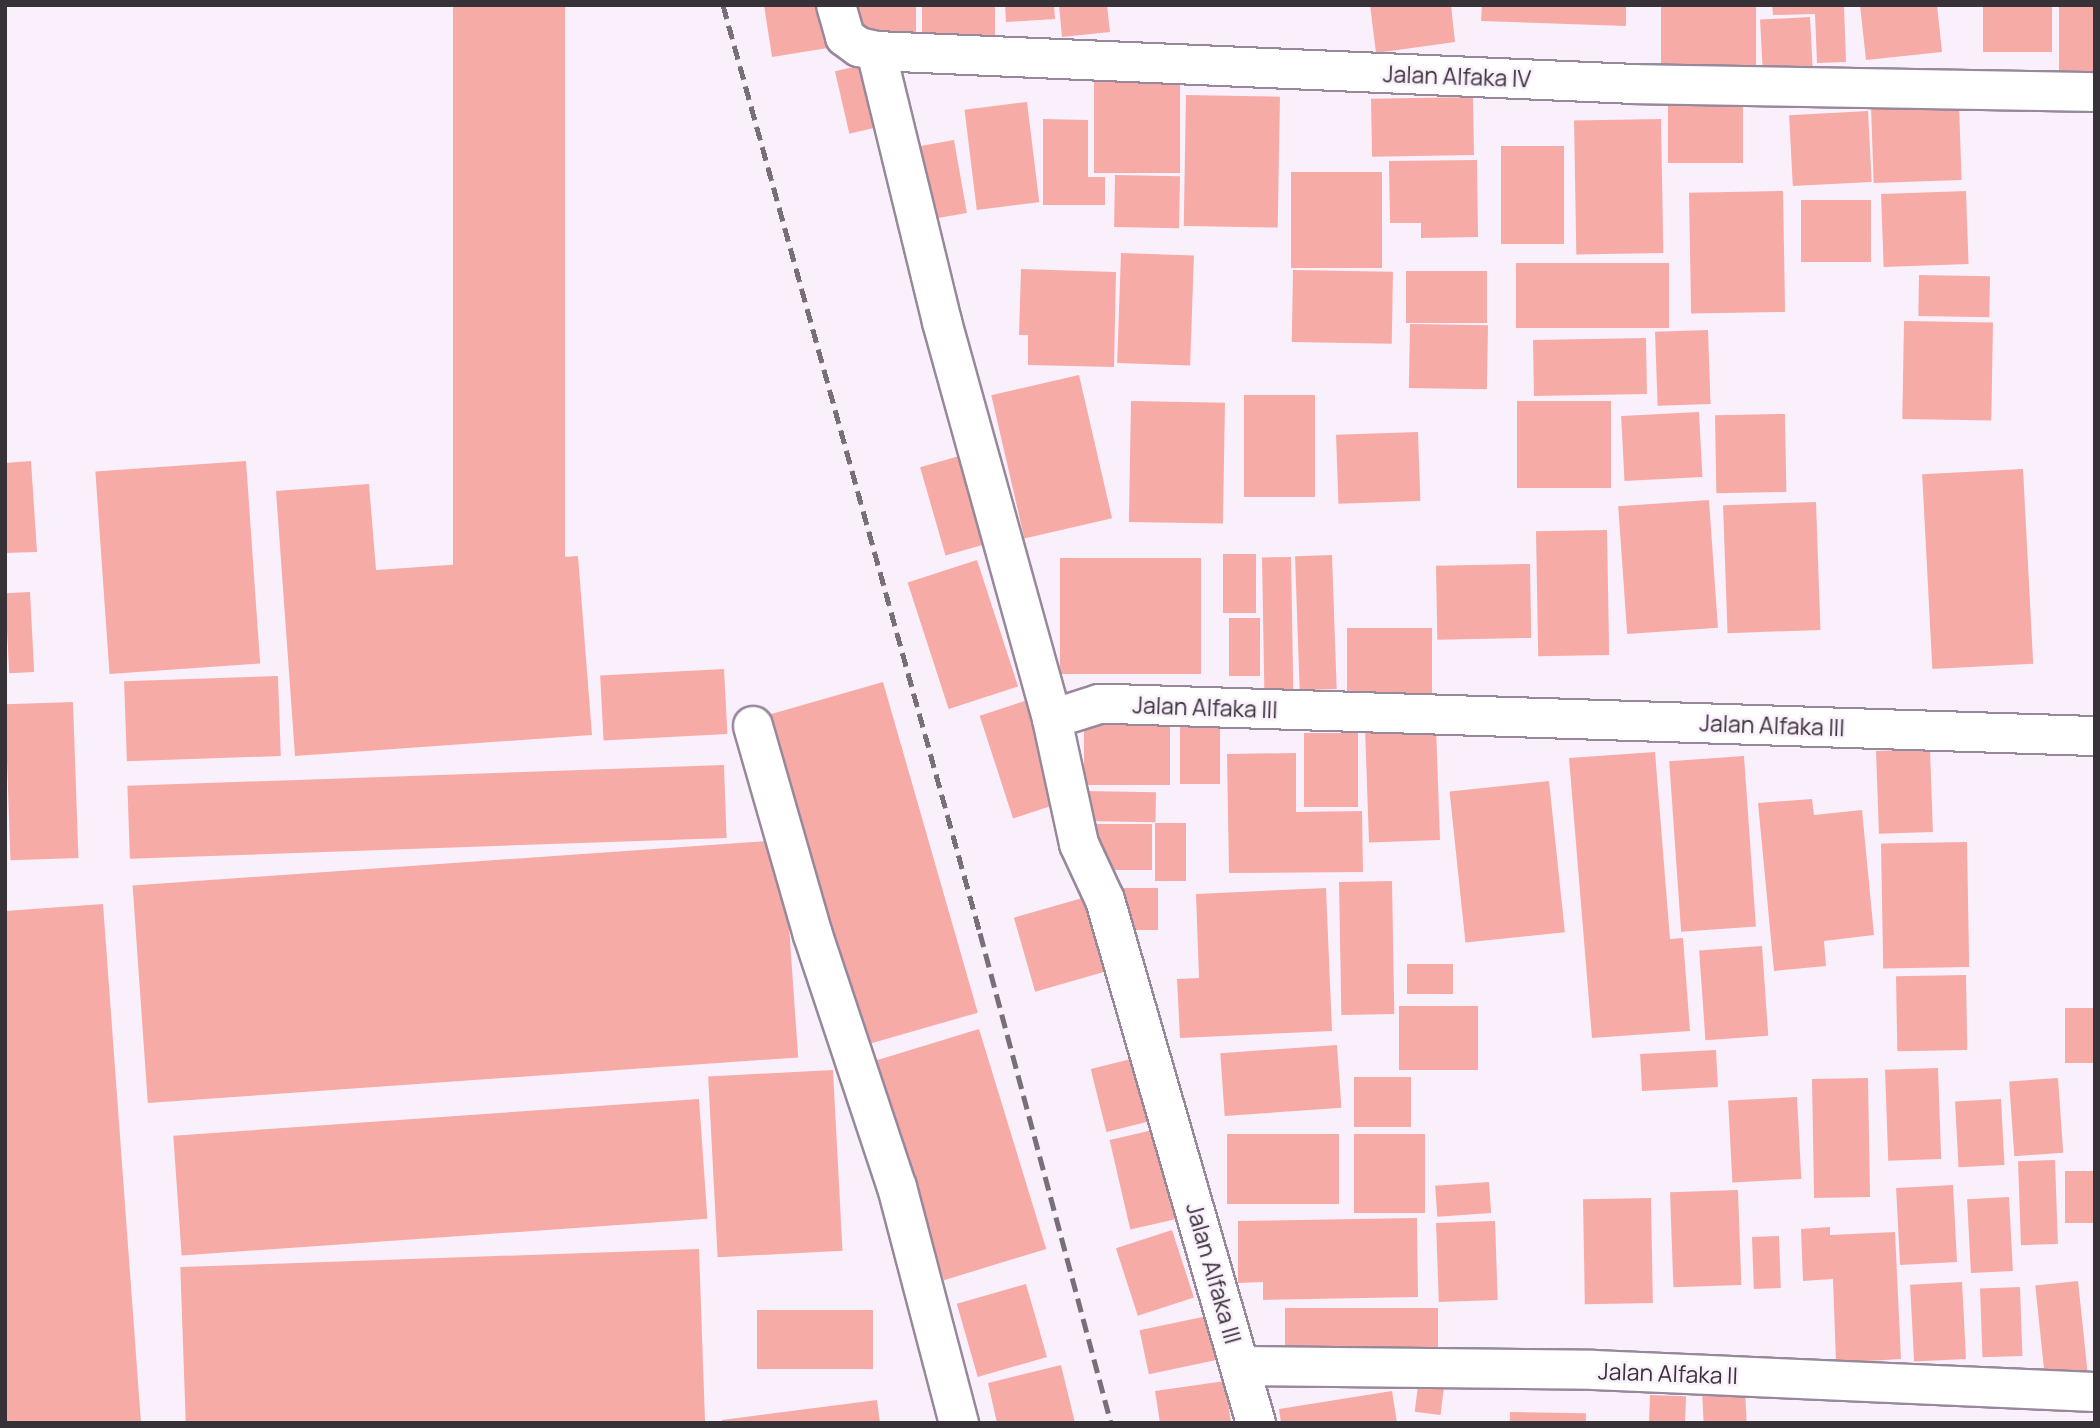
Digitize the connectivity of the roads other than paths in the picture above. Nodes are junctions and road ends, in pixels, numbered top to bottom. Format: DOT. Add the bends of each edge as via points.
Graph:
graph roads {
  1 [pos="836,11"];
  2 [pos="876,51"];
  3 [pos="2095,92"];
  4 [pos="1052,719"];
  5 [pos="753,726"];
  6 [pos="2095,736"];
  7 [pos="1241,1366"];
  8 [pos="2095,1392"];
  9 [pos="959,1423"];
  10 [pos="1256,1423"];
  1 -- 2 [label="street, Jalan Alfaka IV" via="851,43"];
  2 -- 3 [label="street, Jalan Alfaka IV" via="1634,84"];
  2 -- 4 [label="street" via="942,322"];
  4 -- 6 [label="street, Jalan Alfaka III" via="1113,704"];
  4 -- 7 [label="street, Jalan Alfaka III" via="1079,844 1105,900"];
  5 -- 9 [label="street" via="813,936 897,1187"];
  7 -- 8 [label="street, Jalan Alfaka II" via="1594,1370"];
  7 -- 10 [label="street, Jalan Alfaka III"];
}
